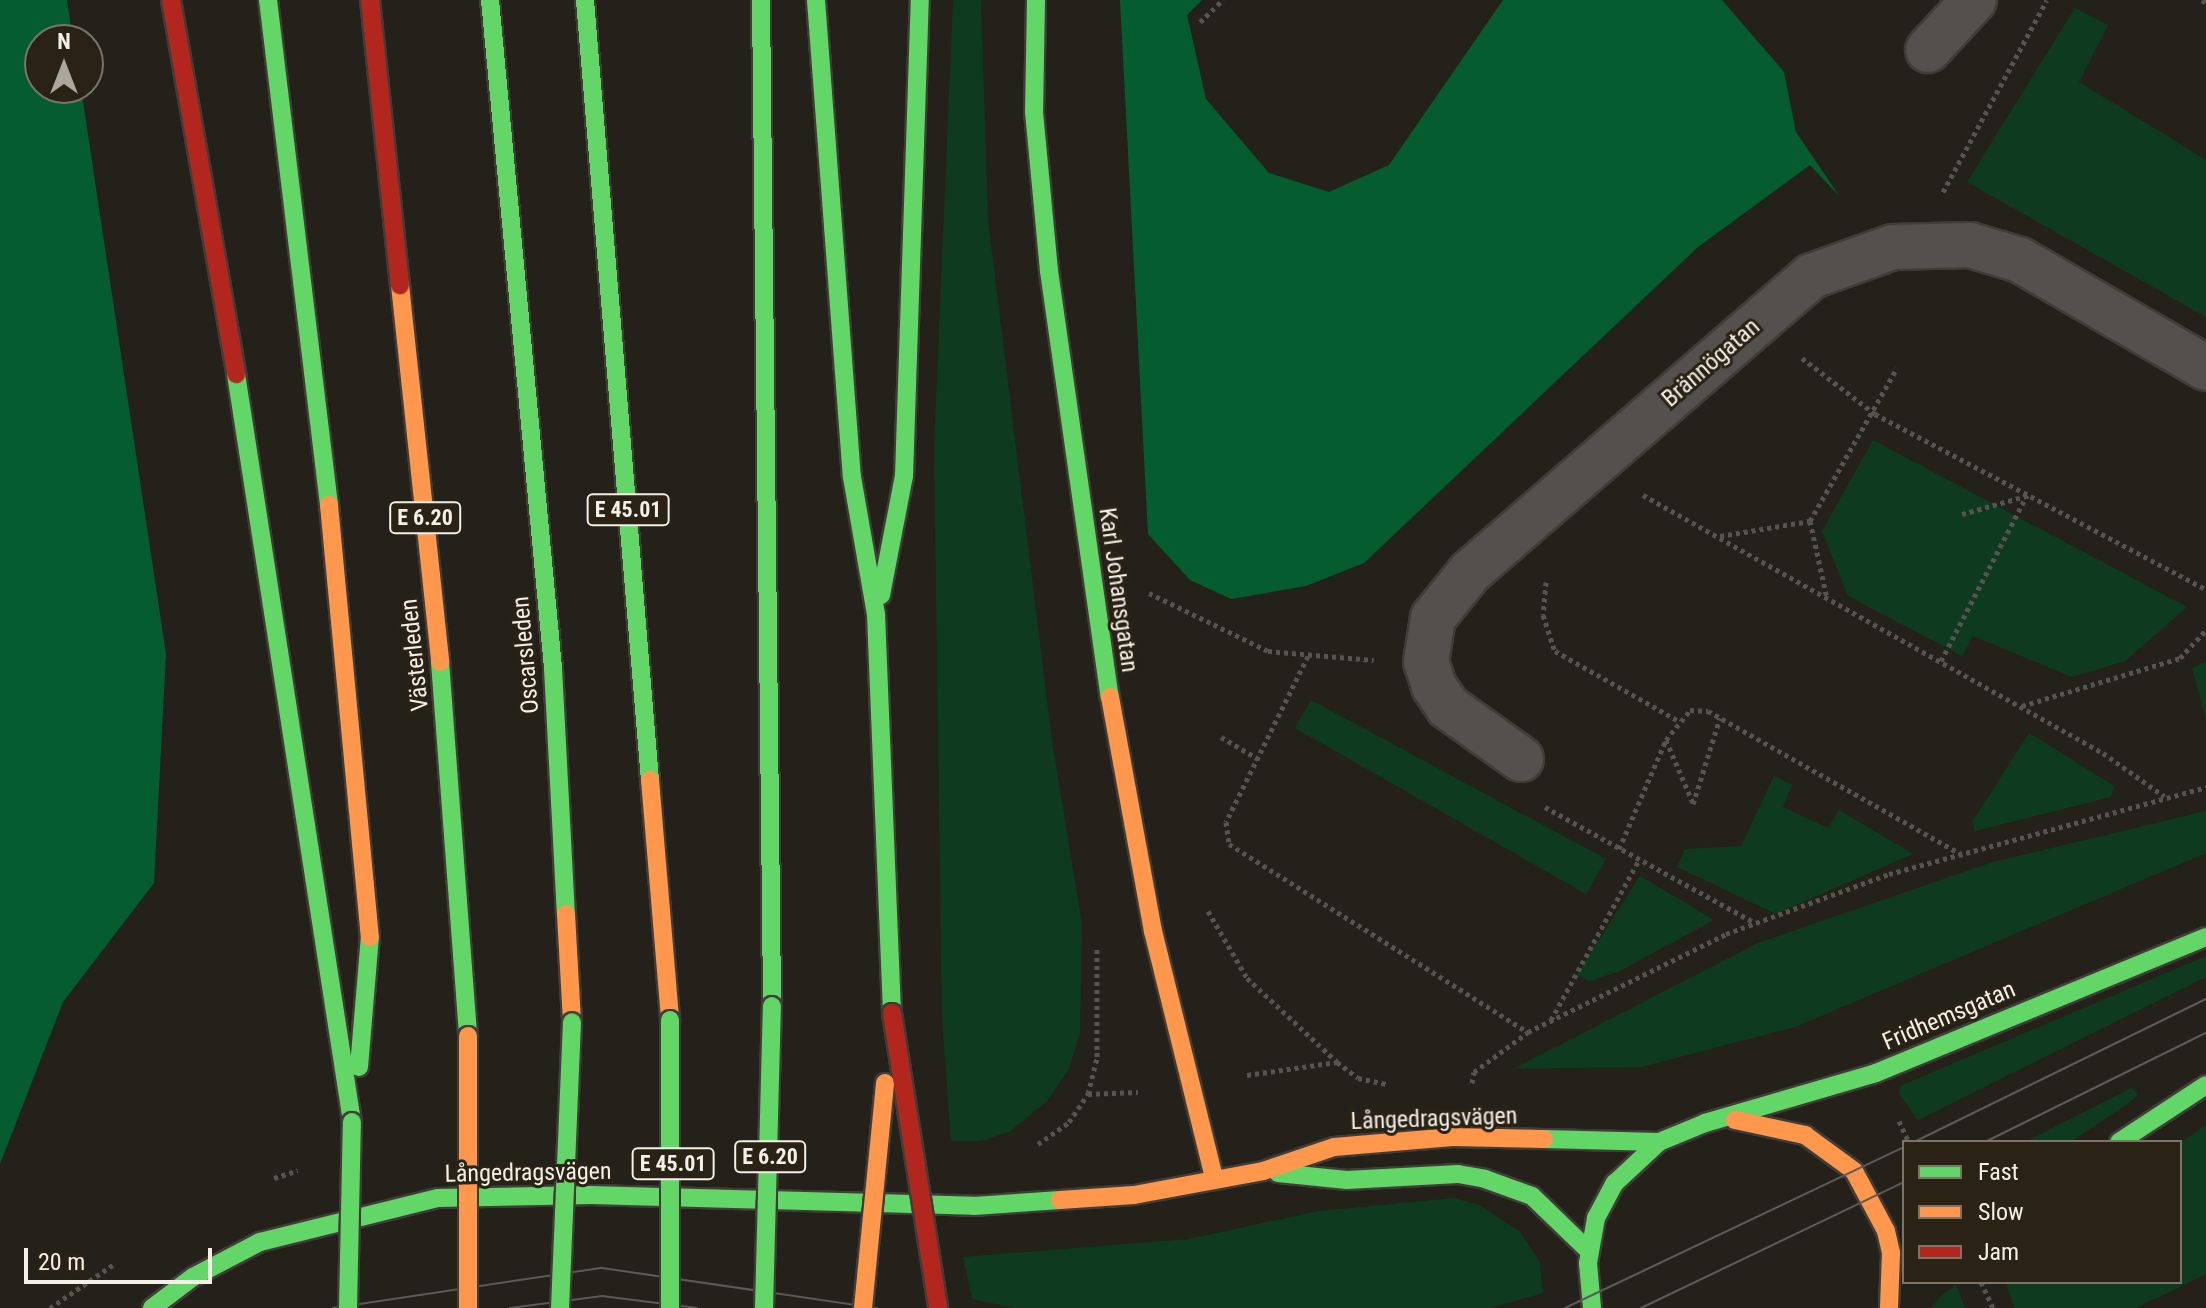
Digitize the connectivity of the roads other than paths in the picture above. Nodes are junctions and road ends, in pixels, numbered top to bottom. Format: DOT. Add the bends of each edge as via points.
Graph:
graph roads {
  1 [pos="171,0"];
  2 [pos="268,0"];
  3 [pos="370,0"];
  4 [pos="490,0"];
  5 [pos="585,0"];
  6 [pos="761,0"];
  7 [pos="816,0"];
  8 [pos="920,0"];
  9 [pos="1036,0"];
  10 [pos="1974,0"];
  11 [pos="1928,50"];
  12 [pos="2206,368"];
  13 [pos="876,614"];
  14 [pos="1521,759"];
  15 [pos="2206,937"];
  16 [pos="892,1013"];
  17 [pos="2206,1085"];
  18 [pos="352,1122"];
  19 [pos="1705,1123"];
  20 [pos="2122,1140"];
  21 [pos="1659,1142"];
  22 [pos="1263,1171"];
  23 [pos="1214,1178"];
  24 [pos="1589,1251"];
  25 [pos="1910,1290"];
  26 [pos="1889,1307"];
  27 [pos="152,1308"];
  28 [pos="348,1308"];
  29 [pos="468,1308"];
  30 [pos="560,1308"];
  31 [pos="670,1308"];
  32 [pos="764,1308"];
  33 [pos="863,1308"];
  34 [pos="938,1308"];
  35 [pos="1592,1308"];
  1 -- 18 [label="main road" via="230,338"];
  2 -- 18 [label="main road" via="317,373 372,957"];
  3 -- 29 [label="main road, Västerleden / E 6.20, bridge" via="444,702 468,1036"];
  4 -- 30 [label="main road, Oscarsleden, bridge" via="553,668 572,1022"];
  5 -- 31 [label="main road, E 45.01, bridge" via="670,1020"];
  6 -- 32 [label="main road, E 6.20, bridge" via="772,1006"];
  7 -- 13 [label="main road" via="852,477"];
  8 -- 13 [label="main road" via="904,476"];
  9 -- 23 [label="main road, Karl Johansgatan" via="1034,112 1049,271 1119,764"];
  10 -- 11 [label="street"];
  12 -- 14 [label="street, Brännögatan" via="2020,260 1970,245 1893,247 1812,276 1470,572 1433,618 1426,662 1448,707"];
  13 -- 16 [label="main road"];
  15 -- 19 [label="main road, Fridhemsgatan" via="1876,1073"];
  16 -- 33 [label="main road, bridge"];
  16 -- 34 [label="main road, bridge"];
  17 -- 20 [label="main road"];
  18 -- 28 [label="main road, bridge"];
  19 -- 21 [label="main road, Fridhemsgatan"];
  19 -- 26 [label="main road, Fridhemsgatan" via="1773,1124 1805,1135 1846,1164 1873,1199 1886,1231"];
  21 -- 22 [label="main road, Långedragsvägen" via="1453,1137 1334,1147"];
  21 -- 24 [label="main road, Fridhemsgatan" via="1615,1183 1596,1218"];
  22 -- 23 [label="main road, Långedragsvägen"];
  22 -- 24 [label="main road, Långedragsvägen" via="1347,1180 1458,1174 1485,1179 1532,1196"];
  23 -- 27 [label="main road, Långedragsvägen" via="1134,1195 974,1206 623,1195 438,1198 260,1242 193,1277"];
  24 -- 35 [label="main road, Fridhemsgatan"];
  25 -- 26 [label="main road, Fridhemsgatan"];
}
